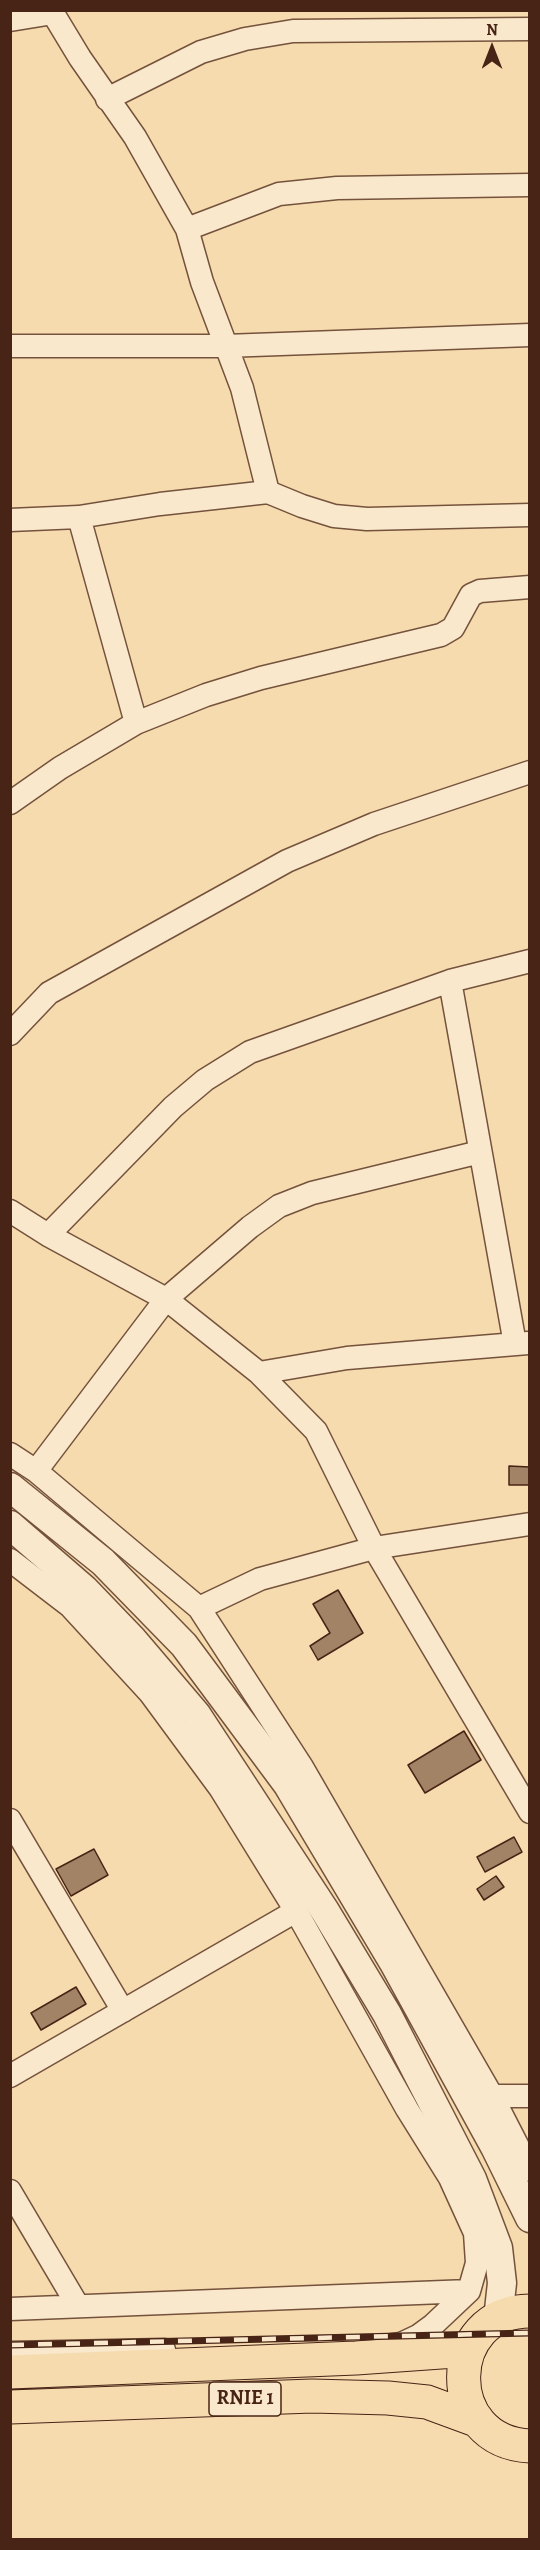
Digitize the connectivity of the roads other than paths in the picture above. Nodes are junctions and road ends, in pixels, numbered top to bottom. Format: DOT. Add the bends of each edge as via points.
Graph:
graph roads {
  1 [pos="52,12"];
  2 [pos="10,20"];
  3 [pos="530,30"];
  4 [pos="107,99"];
  5 [pos="530,185"];
  6 [pos="187,229"];
  7 [pos="530,335"];
  8 [pos="10,346"];
  9 [pos="225,346"];
  10 [pos="268,492"];
  11 [pos="530,515"];
  12 [pos="79,517"];
  13 [pos="10,520"];
  14 [pos="530,587"];
  15 [pos="136,723"];
  16 [pos="530,772"];
  17 [pos="10,803"];
  18 [pos="530,961"];
  19 [pos="450,981"];
  20 [pos="10,1034"];
  21 [pos="480,1152"];
  22 [pos="10,1211"];
  23 [pos="48,1235"];
  24 [pos="166,1299"];
  25 [pos="523,1343"];
  26 [pos="259,1373"];
  27 [pos="10,1454"];
  28 [pos="36,1472"];
  29 [pos="10,1487"];
  30 [pos="530,1524"];
  31 [pos="10,1525"];
  32 [pos="375,1548"];
  33 [pos="10,1560"];
  34 [pos="199,1608"];
  35 [pos="530,1812"];
  36 [pos="10,1820"];
  37 [pos="296,1911"];
  38 [pos="123,2011"];
  39 [pos="10,2076"];
  40 [pos="530,2096"];
  41 [pos="481,2099"];
  42 [pos="530,2169"];
  43 [pos="10,2191"];
  44 [pos="530,2218"];
  45 [pos="469,2291"];
  46 [pos="78,2306"];
  47 [pos="10,2309"];
  48 [pos="530,2311"];
  49 [pos="498,2319"];
  50 [pos="469,2350"];
  51 [pos="10,2353"];
  52 [pos="10,2372"];
  53 [pos="10,2407"];
  54 [pos="476,2420"];
  55 [pos="530,2446"];
  1 -- 2 [label="street"];
  1 -- 4 [label="street"];
  3 -- 4 [label="street" via="293,31 201,52"];
  4 -- 6 [label="street" via="135,137"];
  5 -- 6 [label="street" via="337,188 279,194"];
  6 -- 9 [label="street"];
  7 -- 9 [label="street"];
  8 -- 9 [label="street"];
  9 -- 10 [label="street" via="242,388"];
  10 -- 11 [label="street" via="334,516 367,519"];
  10 -- 12 [label="street"];
  12 -- 13 [label="street"];
  12 -- 15 [label="street"];
  14 -- 15 [label="street" via="471,595 453,628 441,635 261,678"];
  15 -- 17 [label="street"];
  16 -- 20 [label="street" via="374,824 287,861 49,993"];
  18 -- 19 [label="street"];
  19 -- 21 [label="street"];
  19 -- 23 [label="street" via="250,1052 173,1107"];
  21 -- 24 [label="street" via="312,1193 279,1206"];
  21 -- 25 [label="street"];
  22 -- 23 [label="street"];
  23 -- 24 [label="street"];
  24 -- 26 [label="street"];
  24 -- 28 [label="street"];
  25 -- 26 [label="street" via="347,1358"];
  26 -- 32 [label="street" via="316,1431"];
  27 -- 28 [label="street"];
  28 -- 34 [label="street"];
  29 -- 41 [label="street" via="103,1562 184,1645 288,1785"];
  30 -- 32 [label="street"];
  31 -- 49 [label="street" via="92,1597 196,1714 331,1921 387,2014 472,2179 498,2248 502,2283"];
  32 -- 34 [label="street" via="260,1579"];
  32 -- 35 [label="street"];
  33 -- 37 [label="street" via="70,1606 150,1693 220,1788"];
  34 -- 41 [label="street" via="302,1767"];
  36 -- 38 [label="street"];
  37 -- 38 [label="street"];
  37 -- 45 [label="street" via="450,2178 476,2233 477,2263"];
  38 -- 39 [label="street"];
  40 -- 41 [label="street"];
  41 -- 42 [label="street"];
  41 -- 44 [label="street" via="495,2147"];
  43 -- 46 [label="street"];
  45 -- 46 [label="street"];
  45 -- 51 [label="street" via="433,2325 401,2344"];
  46 -- 47 [label="street"];
  48 -- 49 [label="highway, RNIE 1"];
  49 -- 50 [label="highway, RNIE 1" via="478,2334"];
  50 -- 52 [label="highway, RNIE 1"];
  50 -- 54 [label="highway, RNIE 1" via="463,2386"];
  53 -- 54 [label="highway, RNIE 1" via="377,2397 427,2402"];
  54 -- 55 [label="highway, RNIE 1" via="499,2439"];
}
